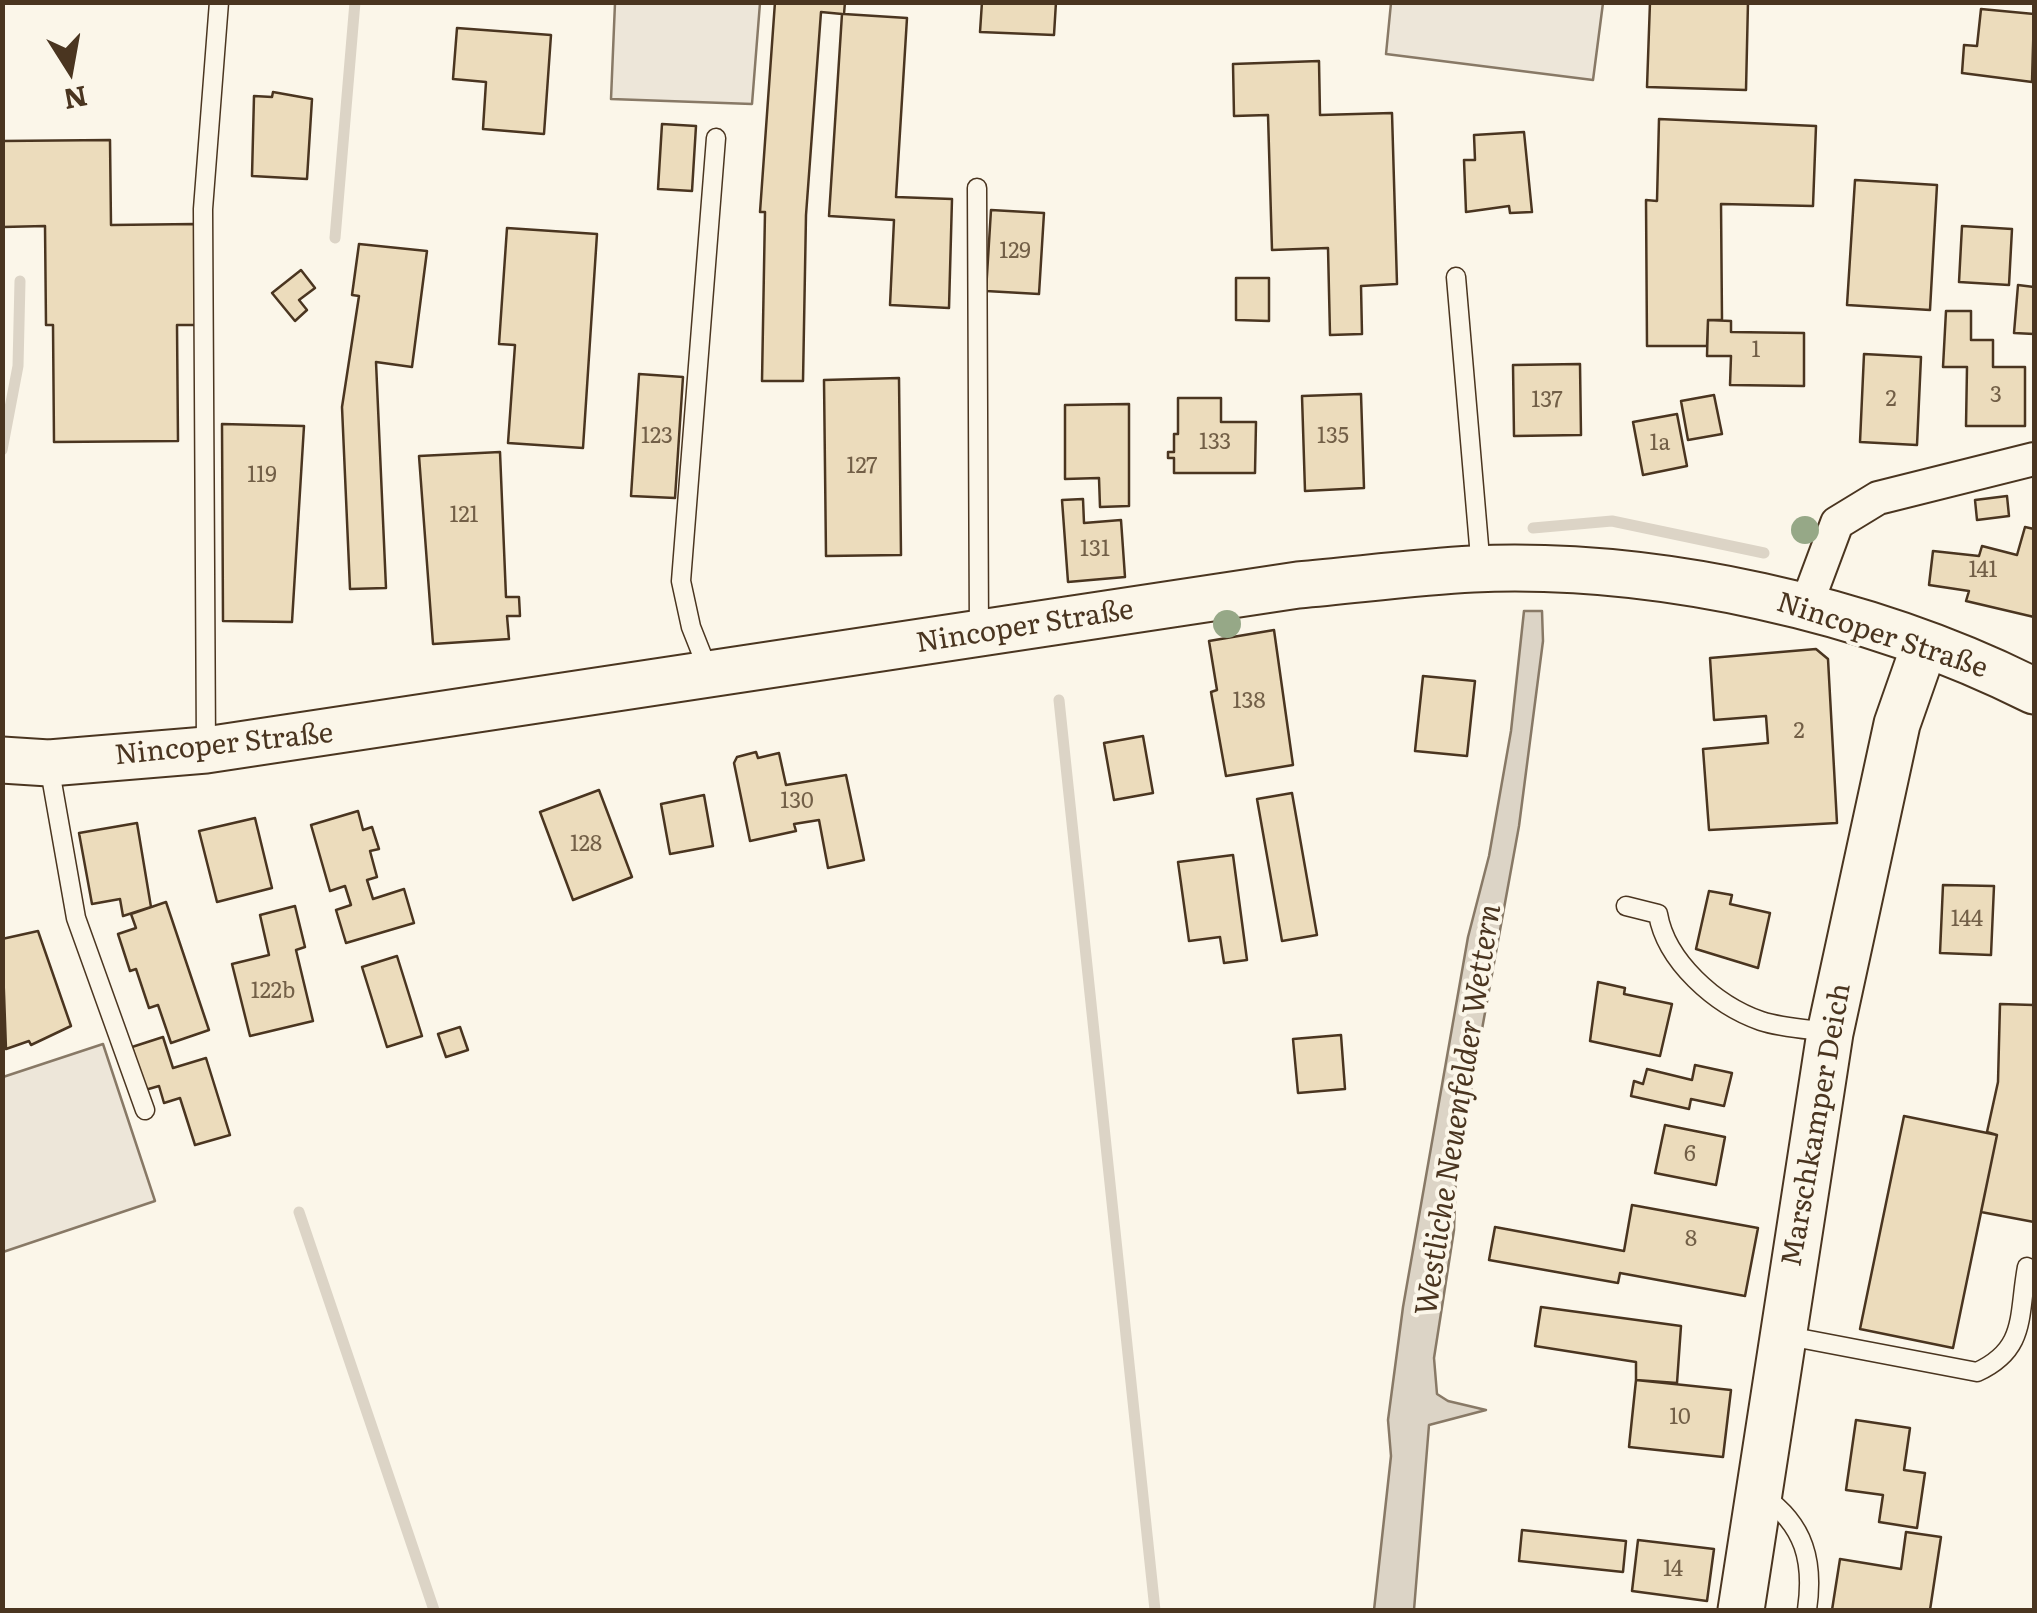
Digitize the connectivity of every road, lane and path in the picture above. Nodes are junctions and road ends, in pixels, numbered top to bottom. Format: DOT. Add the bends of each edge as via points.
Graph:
graph roads {
  1 [pos="219,2"];
  2 [pos="716,138"];
  3 [pos="977,188"];
  4 [pos="1456,277"];
  5 [pos="2034,459"];
  6 [pos="1481,569"];
  7 [pos="1806,606"];
  8 [pos="979,634"];
  9 [pos="1924,647"];
  10 [pos="710,675"];
  11 [pos="2034,691"];
  12 [pos="206,750"];
  13 [pos="2,760"];
  14 [pos="49,762"];
  15 [pos="1626,906"];
  16 [pos="1830,1032"];
  17 [pos="145,1110"];
  18 [pos="2026,1267"];
  19 [pos="1783,1334"];
  20 [pos="1758,1492"];
  21 [pos="1741,1610"];
  22 [pos="1806,1610"];
  1 -- 12 [label="lane" via="202,209"];
  2 -- 10 [label="lane" via="682,581"];
  3 -- 8 [label="lane"];
  4 -- 6 [label="lane"];
  5 -- 7 [label="street" via="1878,498 1837,523"];
  6 -- 7 [label="main road, Nincoper Straße" via="1586,572 1723,588"];
  6 -- 8 [label="main road, Nincoper Straße" via="1298,585"];
  7 -- 9 [label="main road, Nincoper Straße"];
  8 -- 10 [label="main road, Nincoper Straße"];
  9 -- 11 [label="main road, Nincoper Straße"];
  9 -- 16 [label="main road, Marschkamper Deich" via="1897,724"];
  10 -- 12 [label="main road, Nincoper Straße"];
  12 -- 14 [label="main road, Nincoper Straße"];
  13 -- 14 [label="main road, Nincoper Straße"];
  14 -- 17 [label="lane" via="76,918"];
  15 -- 16 [label="lane" via="1658,914 1672,953 1710,991 1760,1020"];
  16 -- 19 [label="main road, Marschkamper Deich"];
  18 -- 19 [label="lane" via="2013,1344 2004,1360 1977,1372"];
  19 -- 20 [label="main road, Marschkamper Deich"];
  20 -- 21 [label="main road, Marschkamper Deich"];
  20 -- 22 [label="lane" via="1780,1507 1808,1548"];
}
